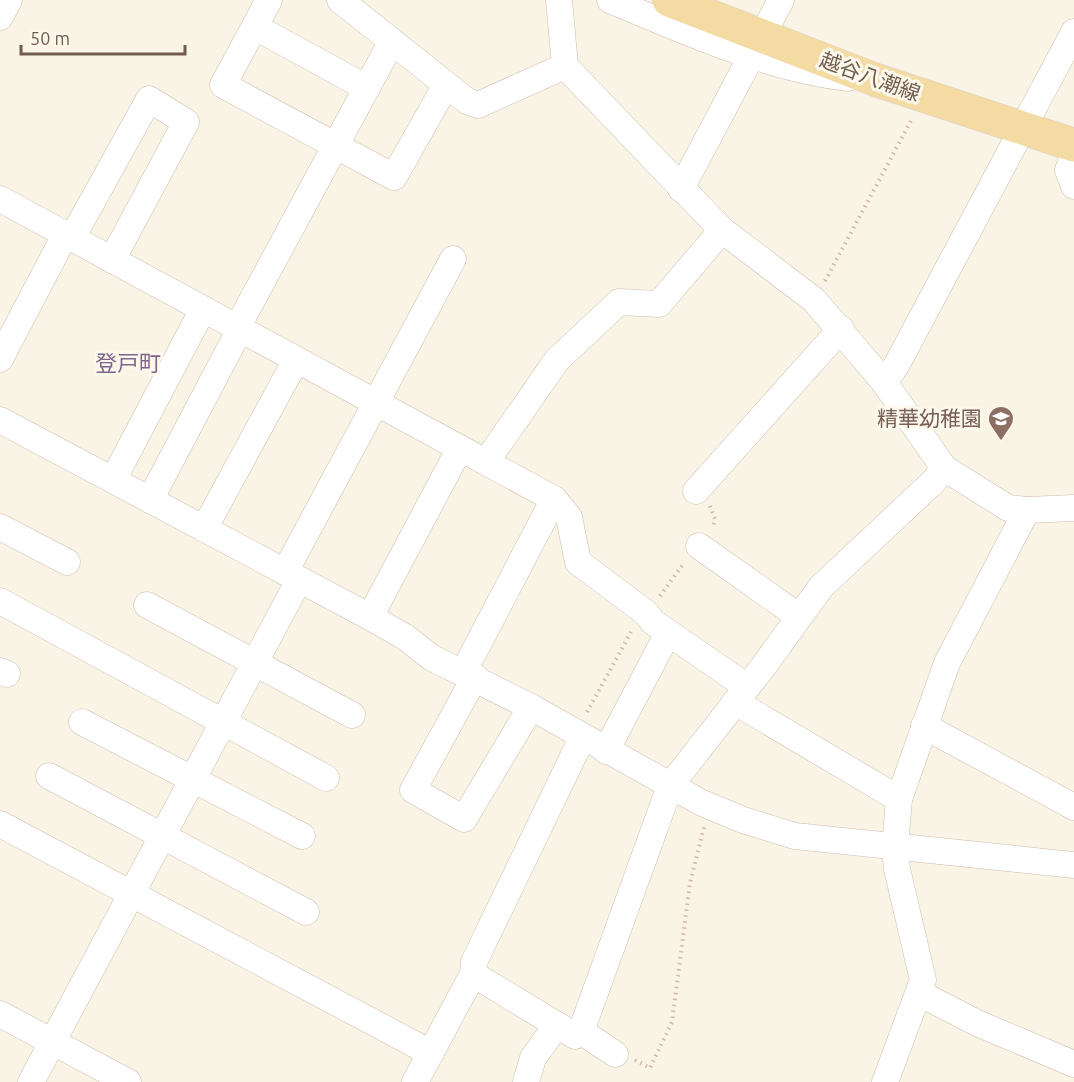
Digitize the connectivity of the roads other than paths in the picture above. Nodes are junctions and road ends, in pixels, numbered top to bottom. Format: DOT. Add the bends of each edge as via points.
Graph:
graph roads {
  1 [pos="9,0"];
  2 [pos="269,0"];
  3 [pos="339,0"];
  4 [pos="560,0"];
  5 [pos="610,0"];
  6 [pos="781,0"];
  7 [pos="679,2"];
  8 [pos="364,8"];
  9 [pos="0,17"];
  10 [pos="255,27"];
  11 [pos="1074,32"];
  12 [pos="392,41"];
  13 [pos="757,45"];
  14 [pos="565,66"];
  15 [pos="446,85"];
  16 [pos="367,88"];
  17 [pos="1023,129"];
  18 [pos="336,145"];
  19 [pos="1074,145"];
  20 [pos="1074,154"];
  21 [pos="1074,186"];
  22 [pos="681,189"];
  23 [pos="0,199"];
  24 [pos="722,230"];
  25 [pos="68,236"];
  26 [pos="453,259"];
  27 [pos="112,260"];
  28 [pos="203,309"];
  29 [pos="238,328"];
  30 [pos="841,329"];
  31 [pos="0,359"];
  32 [pos="296,360"];
  33 [pos="884,382"];
  34 [pos="375,403"];
  35 [pos="0,420"];
  36 [pos="459,448"];
  37 [pos="486,462"];
  38 [pos="944,468"];
  39 [pos="113,480"];
  40 [pos="696,491"];
  41 [pos="554,499"];
  42 [pos="150,500"];
  43 [pos="1074,508"];
  44 [pos="1027,510"];
  45 [pos="0,527"];
  46 [pos="204,529"];
  47 [pos="699,546"];
  48 [pos="66,562"];
  49 [pos="292,576"];
  50 [pos="0,601"];
  51 [pos="147,605"];
  52 [pos="798,616"];
  53 [pos="370,617"];
  54 [pos="668,633"];
  55 [pos="255,663"];
  56 [pos="469,674"];
  57 [pos="741,695"];
  58 [pos="531,707"];
  59 [pos="352,715"];
  60 [pos="224,721"];
  61 [pos="82,722"];
  62 [pos="924,726"];
  63 [pos="582,738"];
  64 [pos="606,751"];
  65 [pos="49,776"];
  66 [pos="193,778"];
  67 [pos="326,778"];
  68 [pos="670,786"];
  69 [pos="899,799"];
  70 [pos="1074,807"];
  71 [pos="0,824"];
  72 [pos="162,836"];
  73 [pos="302,836"];
  74 [pos="895,847"];
  75 [pos="1074,865"];
  76 [pos="132,894"];
  77 [pos="306,912"];
  78 [pos="473,974"];
  79 [pos="919,993"];
  80 [pos="0,1014"];
  81 [pos="568,1028"];
  82 [pos="53,1042"];
  83 [pos="431,1053"];
  84 [pos="615,1054"];
  85 [pos="1074,1064"];
  86 [pos="31,1082"];
  87 [pos="128,1082"];
  88 [pos="415,1082"];
  89 [pos="526,1082"];
  90 [pos="885,1082"];
  1 -- 9 [label="street"];
  2 -- 10 [label="street"];
  3 -- 8 [label="street"];
  4 -- 14 [label="street"];
  5 -- 13 [label="street" via="667,24"];
  6 -- 13 [label="street"];
  7 -- 13 [label="main road, 越谷八潮線"];
  8 -- 12 [label="street"];
  10 -- 16 [label="street"];
  10 -- 18 [label="street" via="223,86"];
  11 -- 17 [label="street"];
  12 -- 15 [label="street"];
  12 -- 16 [label="street"];
  13 -- 17 [label="main road, 越谷八潮線"];
  13 -- 22 [label="street"];
  14 -- 15 [label="street" via="478,105"];
  14 -- 22 [label="street"];
  15 -- 18 [label="street" via="394,177"];
  16 -- 18 [label="street"];
  17 -- 19 [label="main road, 越谷八潮線"];
  17 -- 33 [label="street"];
  18 -- 29 [label="street"];
  20 -- 21 [label="street" via="1068,170"];
  22 -- 24 [label="street"];
  23 -- 25 [label="street"];
  24 -- 30 [label="street" via="814,300"];
  24 -- 37 [label="street" via="659,304 619,302 557,360"];
  25 -- 27 [label="street"];
  25 -- 27 [label="street" via="148,99 186,122"];
  25 -- 31 [label="street"];
  26 -- 34 [label="street"];
  27 -- 28 [label="street"];
  28 -- 29 [label="street"];
  28 -- 39 [label="street"];
  29 -- 32 [label="street"];
  29 -- 42 [label="street"];
  30 -- 33 [label="street"];
  30 -- 40 [label="street"];
  32 -- 34 [label="street"];
  32 -- 46 [label="street"];
  33 -- 38 [label="street"];
  34 -- 36 [label="street"];
  34 -- 49 [label="street"];
  35 -- 39 [label="street"];
  36 -- 37 [label="street"];
  36 -- 53 [label="street"];
  37 -- 41 [label="street"];
  38 -- 44 [label="street" via="1008,508"];
  38 -- 52 [label="street" via="821,587"];
  39 -- 42 [label="street"];
  41 -- 54 [label="street" via="569,517 578,562"];
  41 -- 56 [label="street"];
  42 -- 46 [label="street"];
  43 -- 44 [label="street"];
  44 -- 62 [label="street" via="947,663"];
  45 -- 48 [label="street"];
  46 -- 49 [label="street"];
  47 -- 52 [label="street"];
  49 -- 53 [label="street"];
  49 -- 55 [label="street"];
  50 -- 60 [label="street"];
  51 -- 55 [label="street"];
  52 -- 57 [label="street"];
  53 -- 56 [label="street" via="432,658"];
  54 -- 57 [label="street"];
  54 -- 64 [label="street"];
  55 -- 59 [label="street"];
  55 -- 60 [label="street"];
  56 -- 58 [label="street"];
  56 -- 58 [label="street" via="413,790 464,819"];
  57 -- 68 [label="street"];
  57 -- 69 [label="street"];
  58 -- 63 [label="street"];
  60 -- 66 [label="street"];
  60 -- 67 [label="street"];
  61 -- 66 [label="street"];
  62 -- 69 [label="street"];
  62 -- 70 [label="street"];
  63 -- 64 [label="street"];
  63 -- 78 [label="street" via="474,962"];
  64 -- 68 [label="street"];
  65 -- 72 [label="street"];
  66 -- 72 [label="street"];
  66 -- 73 [label="street"];
  68 -- 74 [label="street" via="711,807 795,836"];
  68 -- 81 [label="street"];
  69 -- 74 [label="street"];
  71 -- 76 [label="street"];
  72 -- 76 [label="street"];
  72 -- 77 [label="street"];
  74 -- 75 [label="street"];
  74 -- 79 [label="street" via="923,980"];
  76 -- 82 [label="street"];
  76 -- 83 [label="street"];
  78 -- 81 [label="street"];
  78 -- 83 [label="street"];
  79 -- 85 [label="street" via="977,1023"];
  79 -- 90 [label="street"];
  80 -- 82 [label="street"];
  81 -- 84 [label="street"];
  81 -- 89 [label="street" via="533,1058"];
  82 -- 86 [label="street"];
  82 -- 87 [label="street"];
  83 -- 88 [label="street"];
}
